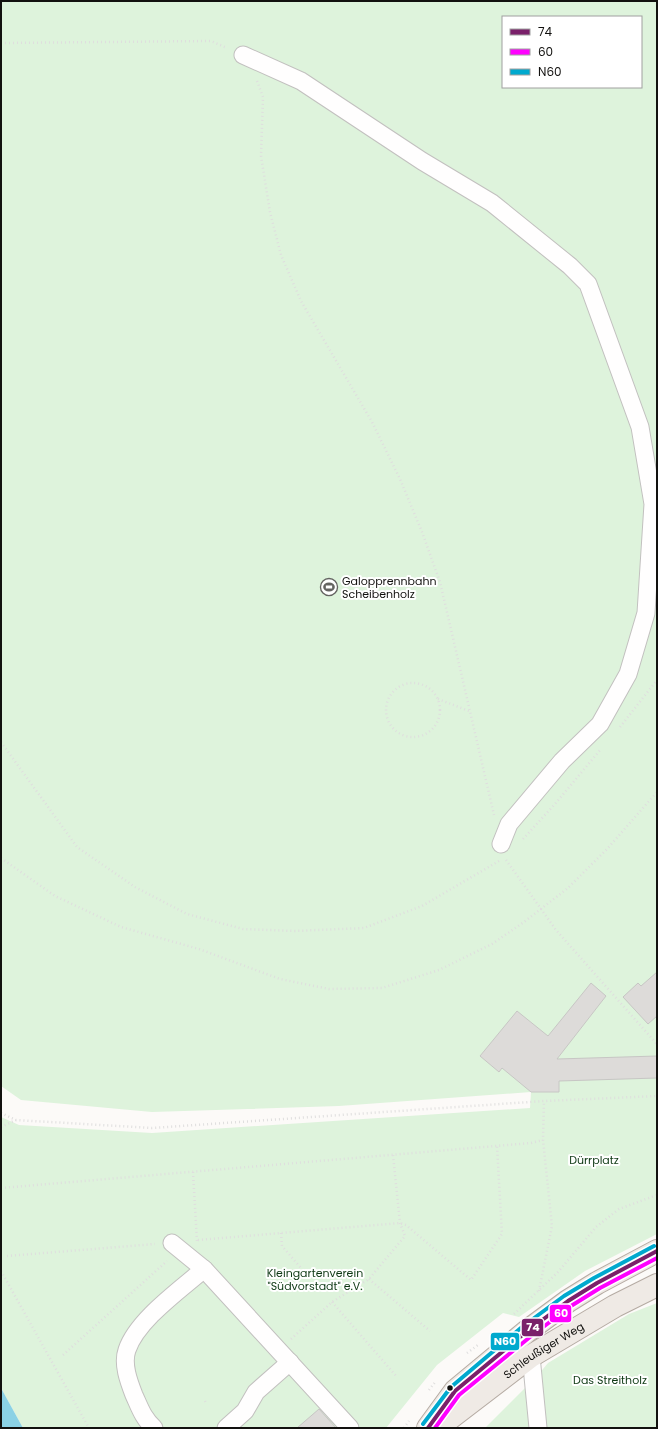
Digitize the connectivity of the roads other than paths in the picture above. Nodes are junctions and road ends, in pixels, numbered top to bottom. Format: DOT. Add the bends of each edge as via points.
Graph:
graph roads {
  1 [pos="243,55"];
  2 [pos="501,844"];
  3 [pos="176,1246"];
  4 [pos="657,1251"];
  5 [pos="204,1269"];
  6 [pos="657,1285"];
  7 [pos="284,1356"];
  8 [pos="531,1356"];
  9 [pos="154,1428"];
  10 [pos="226,1428"];
  11 [pos="350,1428"];
  12 [pos="428,1428"];
  13 [pos="437,1428"];
  14 [pos="538,1428"];
  1 -- 2 [label="lane" via="301,81 492,204 570,266 588,284 640,426 653,504 646,613 628,674 600,724 562,761 509,824"];
  3 -- 5 [label="lane"];
  4 -- 12 [label="main road, Schleußiger Weg" via="580,1294 526,1332 455,1391"];
  5 -- 7 [label="lane"];
  5 -- 9 [label="lane" via="135,1333 126,1352 127,1378 145,1420"];
  6 -- 8 [label="main road, Schleußiger Weg" via="615,1306"];
  7 -- 10 [label="lane" via="256,1392 245,1411"];
  7 -- 11 [label="lane"];
  8 -- 13 [label="main road, Schleußiger Weg"];
  8 -- 14 [label="lane"];
}
